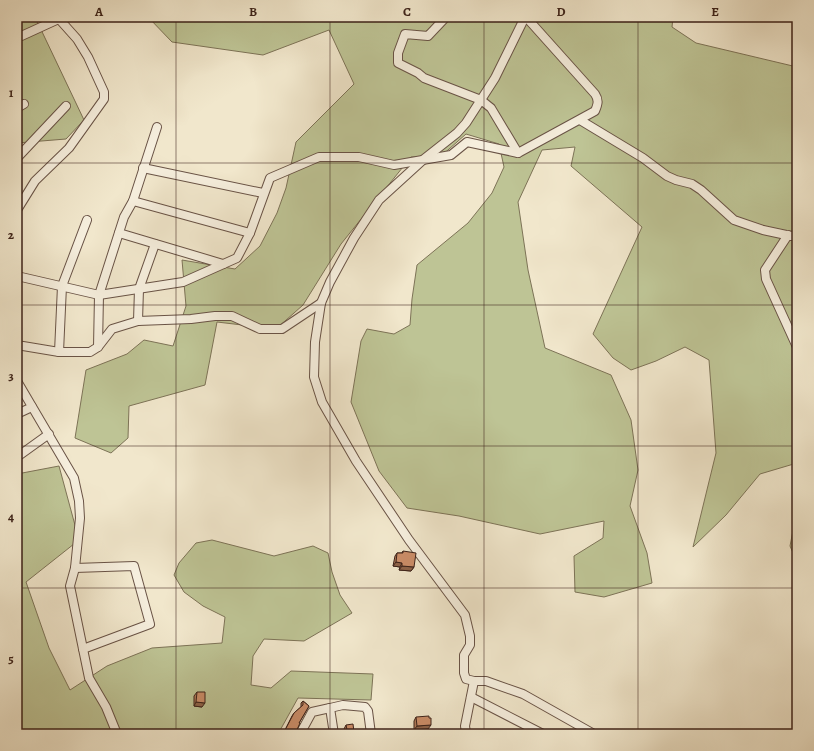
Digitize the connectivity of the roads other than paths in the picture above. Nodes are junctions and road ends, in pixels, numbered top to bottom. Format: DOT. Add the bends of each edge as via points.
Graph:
graph roads {
  1 [pos="446,17"];
  2 [pos="526,17"];
  3 [pos="62,19"];
  4 [pos="17,38"];
  5 [pos="481,100"];
  6 [pos="66,106"];
  7 [pos="580,120"];
  8 [pos="156,128"];
  9 [pos="518,153"];
  10 [pos="17,158"];
  11 [pos="424,159"];
  12 [pos="143,168"];
  13 [pos="263,193"];
  14 [pos="133,200"];
  15 [pos="17,210"];
  16 [pos="87,220"];
  17 [pos="119,233"];
  18 [pos="250,233"];
  19 [pos="788,235"];
  20 [pos="797,236"];
  21 [pos="154,244"];
  22 [pos="223,264"];
  23 [pos="17,276"];
  24 [pos="62,286"];
  25 [pos="139,289"];
  26 [pos="99,295"];
  27 [pos="322,303"];
  28 [pos="138,321"];
  29 [pos="17,345"];
  30 [pos="98,347"];
  31 [pos="797,347"];
  32 [pos="59,352"];
  33 [pos="17,381"];
  34 [pos="32,407"];
  35 [pos="17,414"];
  36 [pos="49,434"];
  37 [pos="17,457"];
  38 [pos="75,568"];
  39 [pos="83,649"];
  40 [pos="474,681"];
  41 [pos="471,697"];
  42 [pos="330,708"];
  43 [pos="117,734"];
  44 [pos="300,734"];
  45 [pos="334,734"];
  46 [pos="371,734"];
  47 [pos="466,734"];
  48 [pos="543,734"];
  49 [pos="594,734"];
  1 -- 5 [label="street" via="428,36 405,34 398,53 398,63 424,78"];
  2 -- 5 [label="street"];
  2 -- 7 [label="street" via="598,98 595,111"];
  3 -- 4 [label="street"];
  3 -- 15 [label="street" via="88,57 104,92 104,99 69,148 35,181"];
  5 -- 9 [label="street" via="491,108"];
  5 -- 11 [label="street" via="457,133"];
  6 -- 10 [label="street"];
  7 -- 9 [label="street"];
  7 -- 19 [label="street" via="643,158 667,176 692,184 734,220"];
  8 -- 12 [label="street"];
  9 -- 11 [label="street" via="467,142 451,155"];
  11 -- 13 [label="street" via="394,165 359,157 319,157 270,178"];
  11 -- 27 [label="street" via="379,200 354,238 330,282"];
  12 -- 13 [label="street"];
  12 -- 14 [label="street"];
  13 -- 18 [label="street"];
  14 -- 17 [label="street"];
  14 -- 18 [label="street"];
  16 -- 24 [label="street"];
  17 -- 21 [label="street"];
  17 -- 26 [label="street"];
  18 -- 22 [label="street" via="237,258"];
  19 -- 20 [label="street"];
  19 -- 31 [label="street" via="765,270 766,279"];
  21 -- 22 [label="street"];
  21 -- 25 [label="street"];
  22 -- 25 [label="street" via="183,282"];
  23 -- 24 [label="street"];
  24 -- 26 [label="street"];
  24 -- 32 [label="street"];
  25 -- 26 [label="street"];
  25 -- 28 [label="street"];
  26 -- 30 [label="street"];
  27 -- 28 [label="street" via="282,329 260,329 232,316"];
  27 -- 40 [label="street" via="315,342 314,377 322,402 360,468 465,615 470,645 464,655 464,673 466,679"];
  28 -- 30 [label="street" via="112,330"];
  29 -- 32 [label="street"];
  30 -- 32 [label="street" via="90,352"];
  33 -- 34 [label="street"];
  34 -- 35 [label="street"];
  34 -- 36 [label="street"];
  36 -- 37 [label="street"];
  36 -- 38 [label="street" via="74,478 79,501 80,518"];
  38 -- 39 [label="street" via="70,586"];
  38 -- 39 [label="street" via="134,566 150,624"];
  39 -- 43 [label="street" via="89,678"];
  40 -- 41 [label="street"];
  40 -- 49 [label="street" via="486,681 523,694"];
  41 -- 47 [label="street" via="464,726"];
  41 -- 48 [label="street"];
  42 -- 44 [label="street" via="312,712"];
  42 -- 45 [label="street"];
  42 -- 46 [label="street" via="343,705 365,707 368,711"];
}
